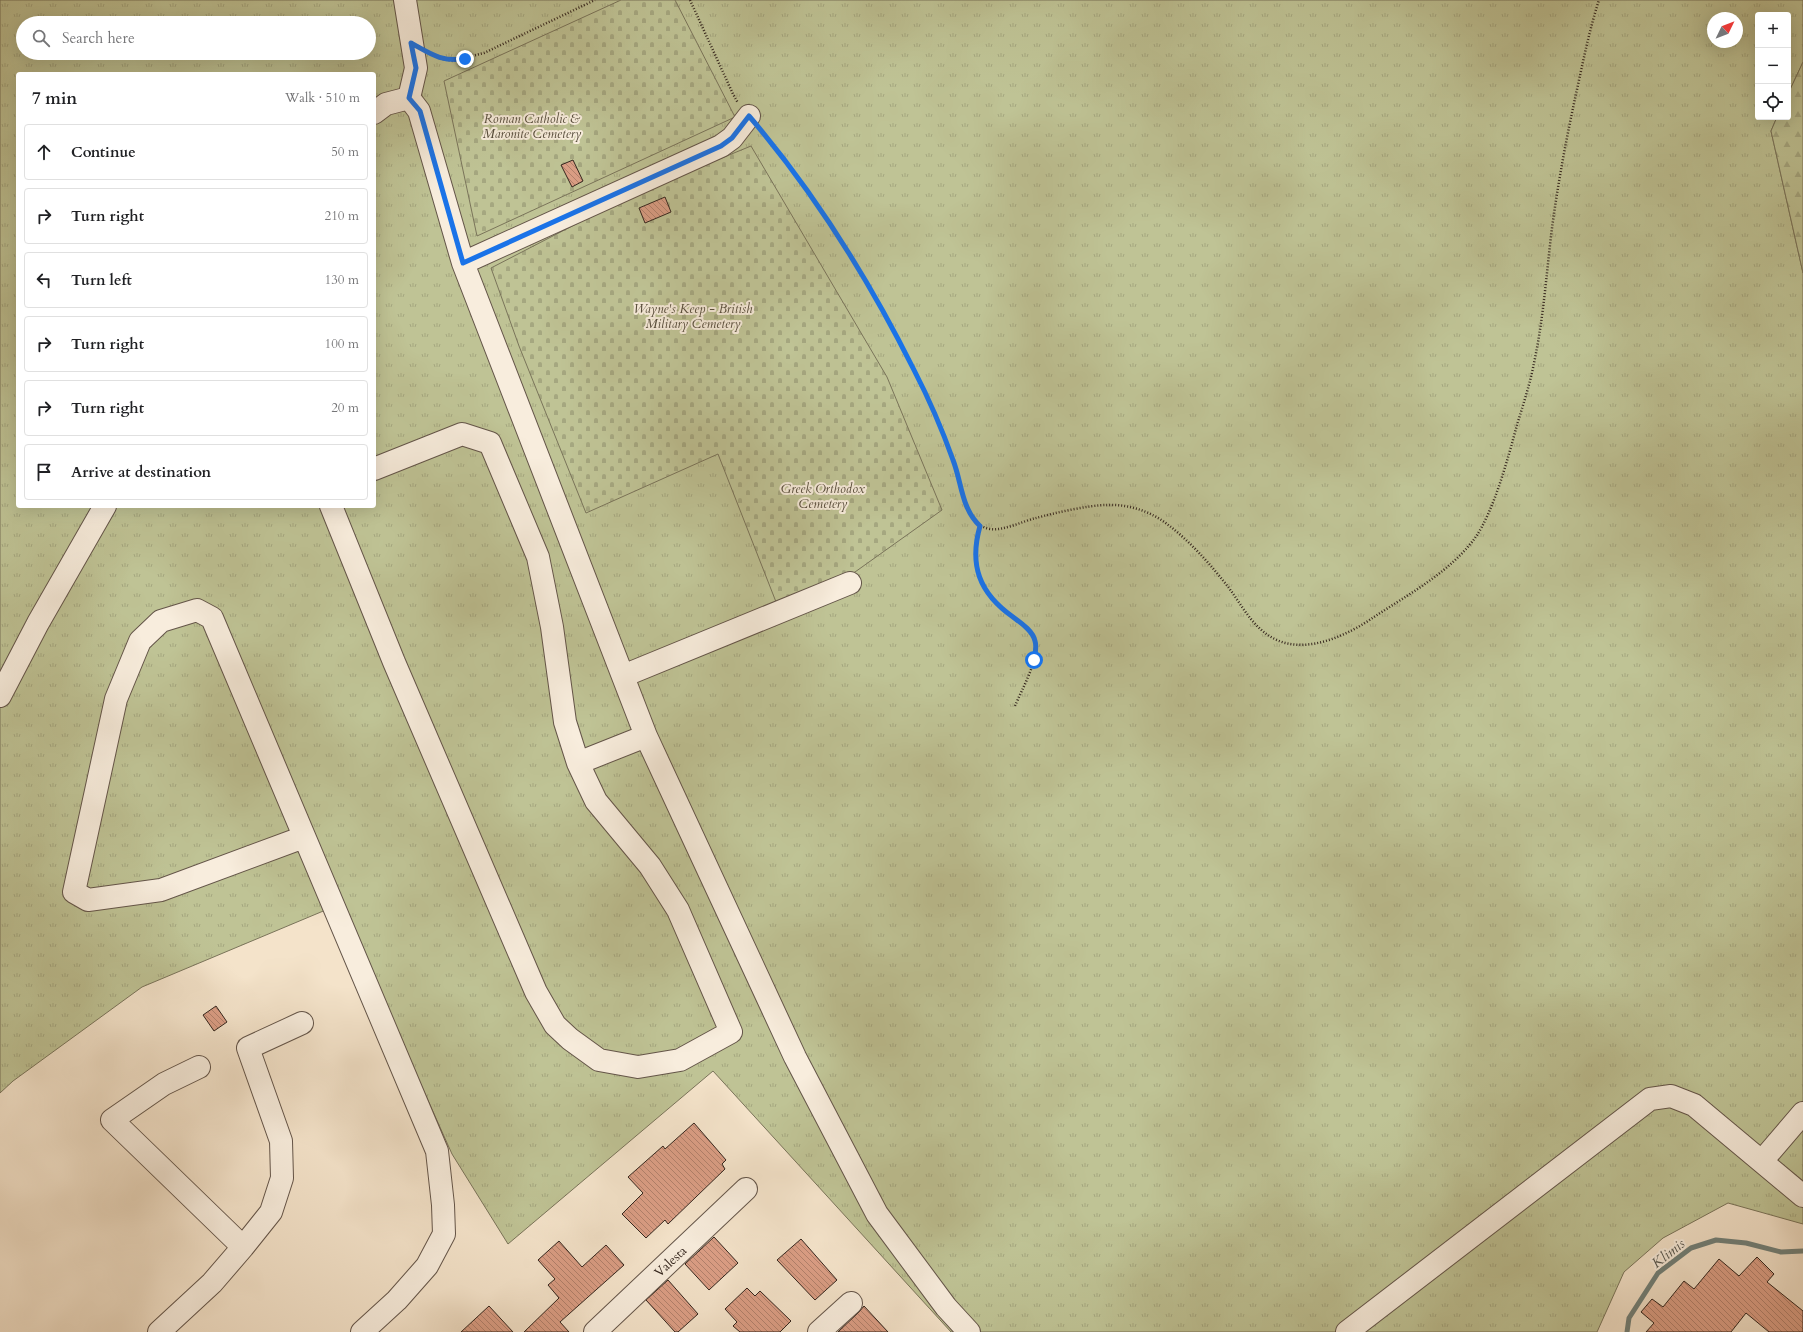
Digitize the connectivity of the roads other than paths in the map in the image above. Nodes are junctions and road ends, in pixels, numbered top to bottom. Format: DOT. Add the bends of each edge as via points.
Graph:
graph roads {
  1 [pos="405,0"];
  2 [pos="409,98"];
  3 [pos="376,112"];
  4 [pos="749,116"];
  5 [pos="463,263"];
  6 [pos="376,468"];
  7 [pos="104,508"];
  8 [pos="332,508"];
  9 [pos="850,583"];
  10 [pos="623,676"];
  11 [pos="0,696"];
  12 [pos="646,736"];
  13 [pos="578,763"];
  14 [pos="304,837"];
  15 [pos="302,1023"];
  16 [pos="199,1067"];
  17 [pos="1803,1113"];
  18 [pos="1762,1161"];
  19 [pos="746,1189"];
  20 [pos="1803,1196"];
  21 [pos="243,1247"];
  22 [pos="851,1303"];
  23 [pos="159,1332"];
  24 [pos="362,1332"];
  25 [pos="595,1332"];
  26 [pos="819,1332"];
  27 [pos="969,1332"];
  28 [pos="1347,1332"];
  1 -- 2 [label="street" via="416,68"];
  2 -- 3 [label="street" via="386,104"];
  2 -- 5 [label="street" via="420,111"];
  4 -- 5 [label="street" via="732,138 721,146"];
  5 -- 10 [label="street"];
  6 -- 13 [label="street" via="462,434 490,443 538,557 552,627 566,722"];
  7 -- 11 [label="street" via="38,623"];
  8 -- 13 [label="street" via="394,662 529,977 555,1024 570,1039 599,1060 638,1067 680,1060 731,1032 678,910 650,866 596,801"];
  9 -- 10 [label="street"];
  10 -- 12 [label="street"];
  12 -- 13 [label="street"];
  12 -- 27 [label="street" via="795,1057 877,1214 946,1307"];
  14 -- 14 [label="street" via="212,618 196,610 161,621 140,640 116,699 74,892 88,900 162,890"];
  14 -- 24 [label="street" via="437,1151 442,1189 444,1234 427,1266 397,1300"];
  15 -- 21 [label="street" via="248,1048 281,1141 282,1178 271,1212"];
  16 -- 21 [label="street" via="164,1084 112,1120"];
  17 -- 18 [label="street"];
  18 -- 20 [label="street"];
  18 -- 28 [label="street" via="1694,1105 1671,1096 1650,1099"];
  19 -- 25 [label="street, Valesta"];
  21 -- 23 [label="street" via="212,1283"];
  22 -- 26 [label="street"];
}
